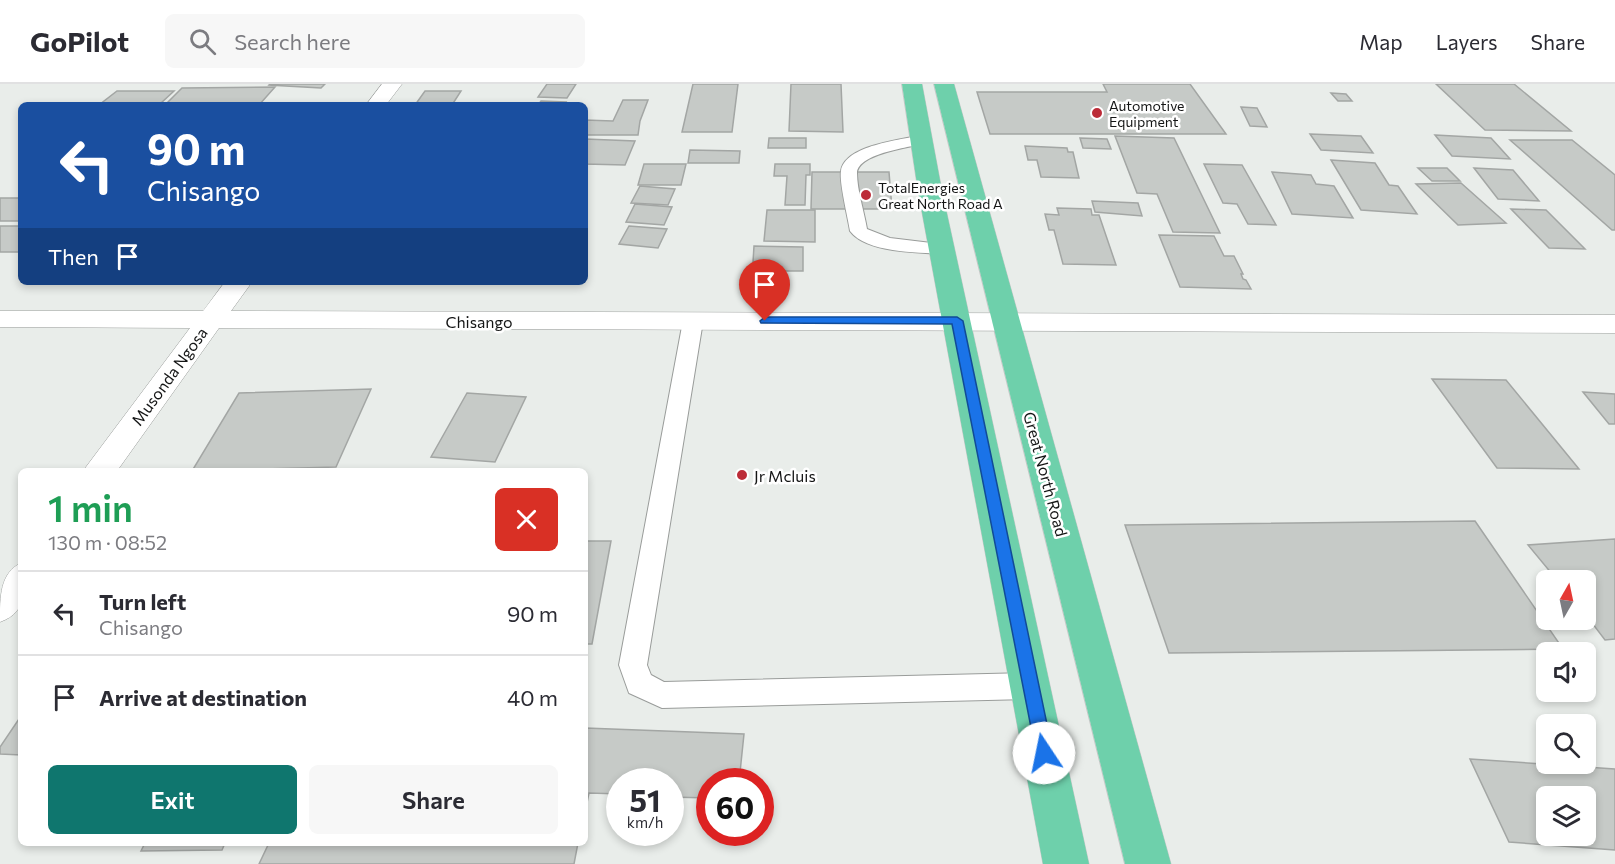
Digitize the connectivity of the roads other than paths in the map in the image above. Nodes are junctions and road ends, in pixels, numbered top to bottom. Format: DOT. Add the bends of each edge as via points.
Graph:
graph roads {
  1 [pos="392,84"];
  2 [pos="913,84"];
  3 [pos="944,84"];
  4 [pos="378,102"];
  5 [pos="922,140"];
  6 [pos="942,249"];
  7 [pos="237,285"];
  8 [pos="0,319"];
  9 [pos="1005,320"];
  10 [pos="209,321"];
  11 [pos="693,321"];
  12 [pos="957,321"];
  13 [pos="1615,324"];
  14 [pos="101,468"];
  15 [pos="18,582"];
  16 [pos="0,606"];
  17 [pos="1032,686"];
  18 [pos="1066,864"];
  19 [pos="1148,864"];
  1 -- 4 [label="street"];
  2 -- 5 [label="main road"];
  3 -- 9 [label="main road, Great North Road"];
  5 -- 6 [label="main road"];
  5 -- 6 [label="lane" via="855,159 849,171 859,231 883,243"];
  6 -- 12 [label="main road"];
  7 -- 10 [label="street, Musonda Ngosa"];
  8 -- 10 [label="street, Chisango"];
  9 -- 12 [label="street, Chisango"];
  9 -- 13 [label="street, Chisango"];
  9 -- 19 [label="main road, Great North Road"];
  10 -- 11 [label="street, Chisango"];
  10 -- 14 [label="street, Musonda Ngosa"];
  11 -- 12 [label="street, Chisango"];
  11 -- 17 [label="lane" via="633,665 639,684 662,695"];
  12 -- 17 [label="main road"];
  15 -- 16 [label="street"];
  17 -- 18 [label="main road"];
}
